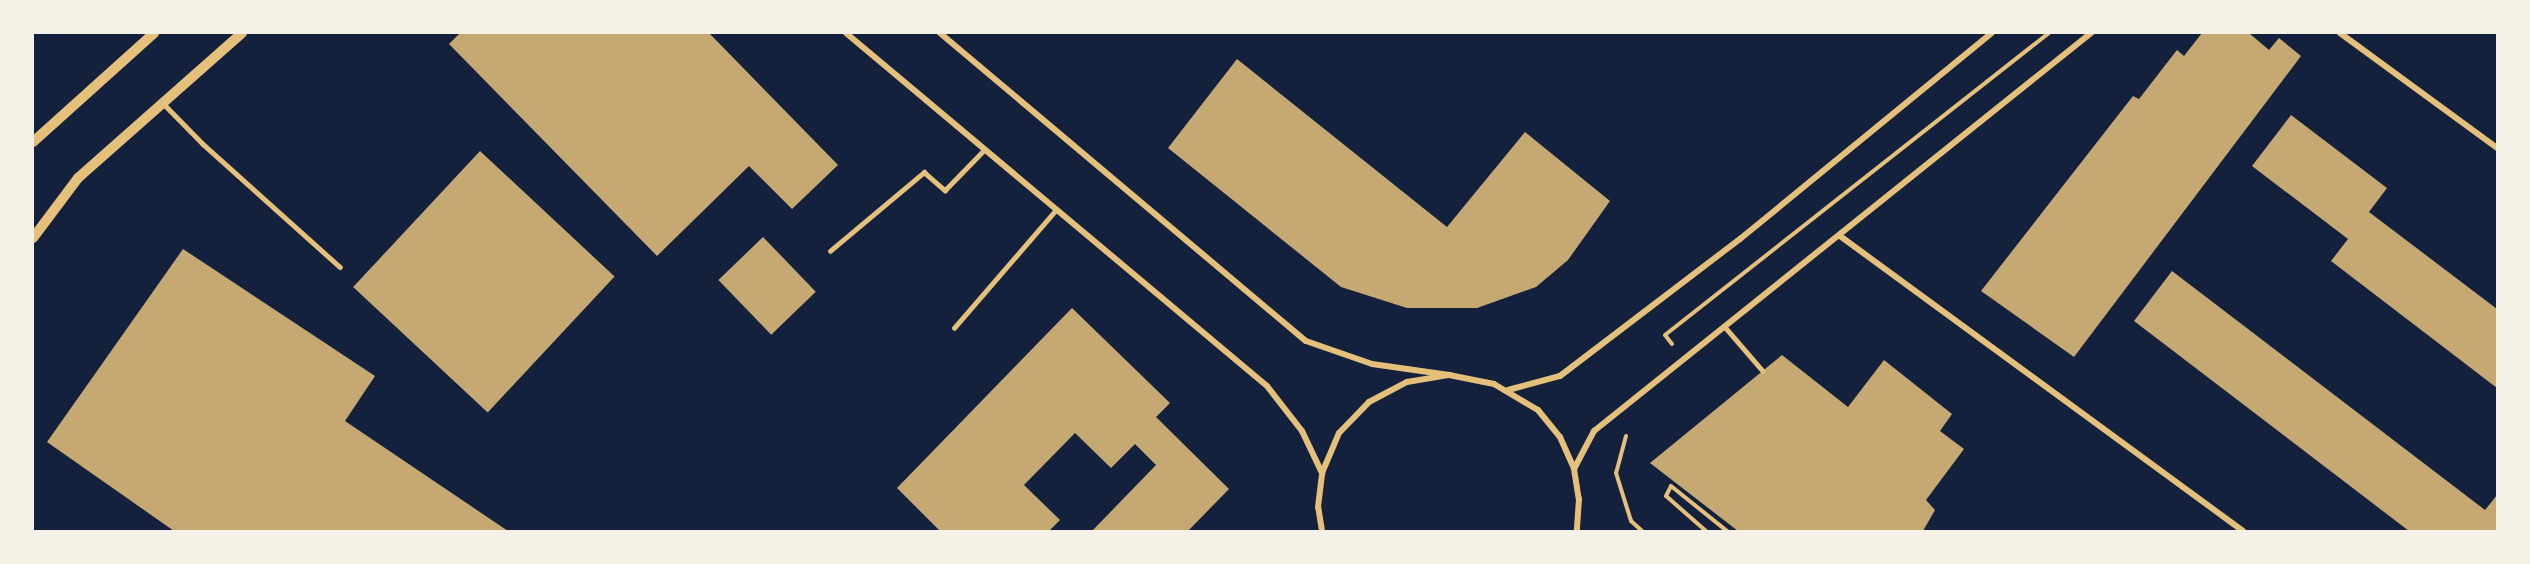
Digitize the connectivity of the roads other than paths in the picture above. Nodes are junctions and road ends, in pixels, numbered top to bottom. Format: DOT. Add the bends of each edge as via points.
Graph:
graph roads {
  1 [pos="154,33"];
  2 [pos="242,33"];
  3 [pos="846,33"];
  4 [pos="940,33"];
  5 [pos="1992,33"];
  6 [pos="2091,33"];
  7 [pos="2340,33"];
  8 [pos="163,103"];
  9 [pos="33,142"];
  10 [pos="2497,148"];
  11 [pos="984,150"];
  12 [pos="1055,211"];
  13 [pos="1840,236"];
  14 [pos="33,238"];
  15 [pos="830,251"];
  16 [pos="340,267"];
  17 [pos="1725,327"];
  18 [pos="954,328"];
  19 [pos="1762,370"];
  20 [pos="1449,375"];
  21 [pos="1508,390"];
  22 [pos="1574,469"];
  23 [pos="1322,473"];
  24 [pos="1579,530"];
  25 [pos="1322,531"];
  26 [pos="2243,531"];
  1 -- 9 [label="street"];
  2 -- 8 [label="street"];
  3 -- 11 [label="street"];
  4 -- 20 [label="street" via="1306,341 1371,364"];
  5 -- 21 [label="street" via="1740,239 1560,376"];
  6 -- 13 [label="street"];
  7 -- 10 [label="street"];
  8 -- 14 [label="street" via="78,178"];
  8 -- 16 [label="lane"];
  11 -- 12 [label="street"];
  11 -- 15 [label="lane" via="945,190 924,172"];
  12 -- 18 [label="lane"];
  12 -- 23 [label="street" via="1267,386 1302,431"];
  13 -- 17 [label="street"];
  13 -- 26 [label="street"];
  17 -- 19 [label="lane"];
  17 -- 22 [label="street" via="1594,431"];
  20 -- 21 [label="street" via="1480,379"];
  20 -- 23 [label="street" via="1407,382 1369,402 1339,434"];
  21 -- 22 [label="street" via="1538,410 1560,437"];
  22 -- 24 [label="street"];
  23 -- 25 [label="street" via="1318,507"];
}
